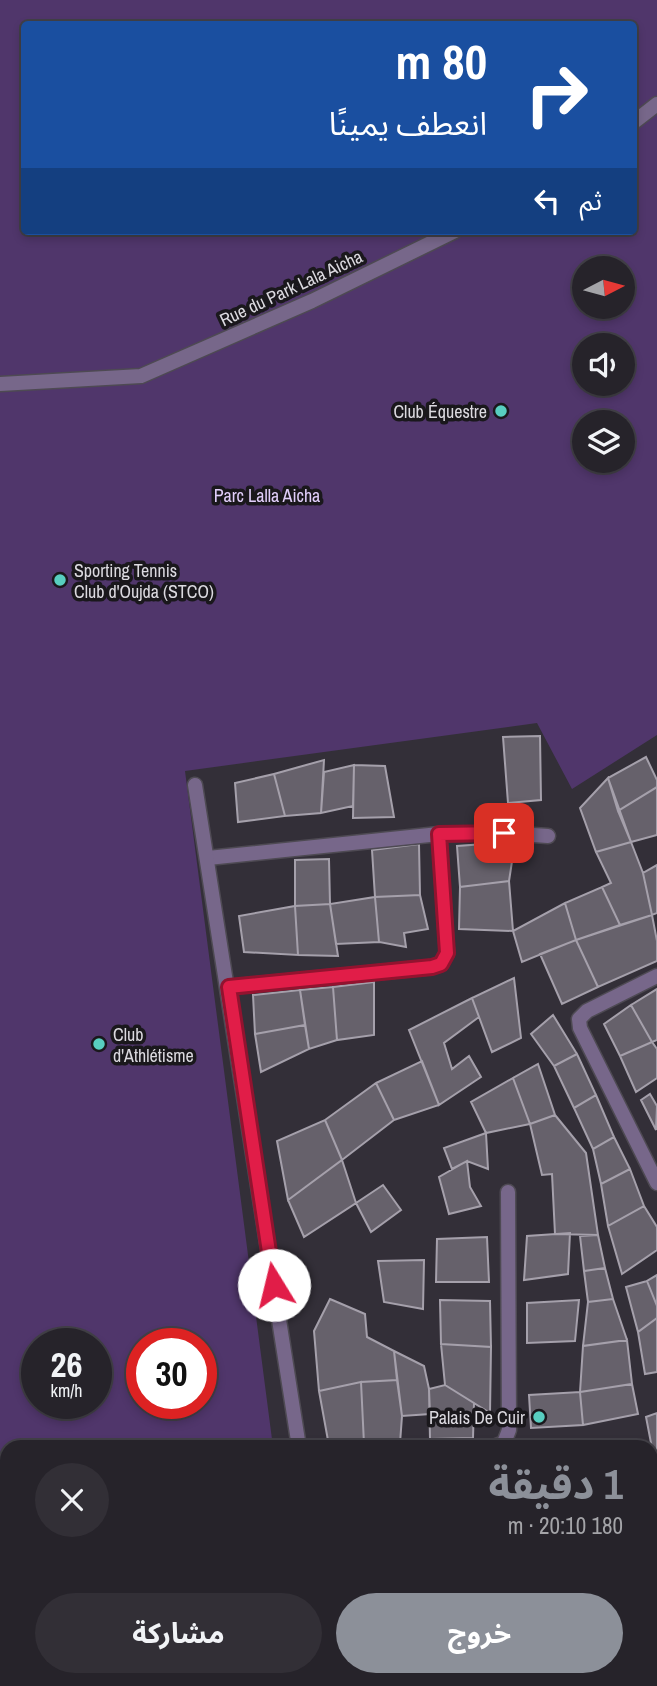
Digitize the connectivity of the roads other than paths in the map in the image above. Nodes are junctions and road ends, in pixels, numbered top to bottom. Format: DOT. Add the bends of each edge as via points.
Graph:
graph roads {
  1 [pos="657,104"];
  2 [pos="637,120"];
  3 [pos="447,235"];
  4 [pos="0,384"];
  5 [pos="195,785"];
  6 [pos="439,834"];
  7 [pos="548,836"];
  8 [pos="208,858"];
  9 [pos="657,976"];
  10 [pos="229,987"];
  11 [pos="657,1183"];
  12 [pos="508,1192"];
  13 [pos="298,1440"];
  14 [pos="505,1440"];
  1 -- 2 [label="street"];
  3 -- 4 [label="street, Rue du Park Lala Aicha" via="141,376"];
  5 -- 8 [label="street"];
  6 -- 7 [label="street"];
  6 -- 8 [label="street"];
  6 -- 10 [label="street" via="447,953 441,964"];
  8 -- 10 [label="street"];
  9 -- 11 [label="street" via="579,1018"];
  10 -- 13 [label="street"];
  12 -- 14 [label="street" via="509,1430"];
}
